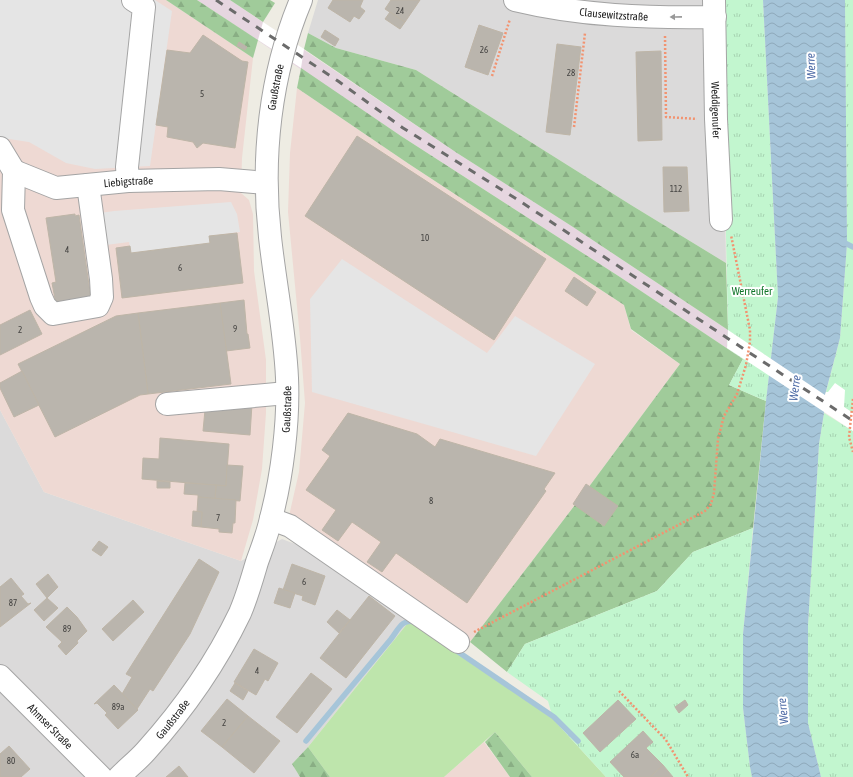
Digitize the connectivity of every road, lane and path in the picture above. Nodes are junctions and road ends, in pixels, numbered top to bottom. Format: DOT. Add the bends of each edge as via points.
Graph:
graph roads {
  1 [pos="133,0"];
  2 [pos="301,0"];
  3 [pos="515,0"];
  4 [pos="714,8"];
  5 [pos="588,13"];
  6 [pos="664,17"];
  7 [pos="492,76"];
  8 [pos="716,119"];
  9 [pos="574,127"];
  10 [pos="0,148"];
  11 [pos="7,177"];
  12 [pos="128,181"];
  13 [pos="266,183"];
  14 [pos="88,185"];
  15 [pos="721,220"];
  16 [pos="287,392"];
  17 [pos="853,399"];
  18 [pos="167,404"];
  19 [pos="853,452"];
  20 [pos="271,519"];
  21 [pos="458,642"];
  22 [pos="0,676"];
  23 [pos="619,690"];
  24 [pos="101,777"];
  25 [pos="119,777"];
  26 [pos="688,777"];
  1 -- 12 [label="street" via="144,7 127,167"];
  2 -- 13 [label="street, Gaußstraße" via="284,48 274,90"];
  3 -- 5 [label="street, Clausewitzstraße" via="552,9"];
  3 -- 7 [label="path"];
  4 -- 6 [label="street, Clausewitzstraße, one-way"];
  4 -- 8 [label="street, Weddigenufer"];
  5 -- 6 [label="street, Clausewitzstraße"];
  5 -- 9 [label="path"];
  6 -- 8 [label="path" via="666,118"];
  8 -- 15 [label="street, Weddigenufer"];
  10 -- 11 [label="street"];
  11 -- 14 [label="street, Liebigstraße" via="56,188"];
  11 -- 14 [label="street" via="13,210 41,297 53,314 98,306 102,297"];
  12 -- 13 [label="street, Liebigstraße" via="219,179"];
  12 -- 14 [label="street, Liebigstraße"];
  13 -- 16 [label="street, Gaußstraße"];
  15 -- 21 [label="path" via="732,237 750,330 750,342 746,365 736,394 724,416 718,439 712,504 705,511"];
  16 -- 18 [label="street"];
  16 -- 20 [label="street, Gaußstraße" via="281,468"];
  17 -- 19 [label="path" via="848,438"];
  20 -- 21 [label="street" via="290,526"];
  20 -- 25 [label="street, Gaußstraße" via="240,612 221,648 196,688 146,751"];
  22 -- 24 [label="street, Ahmser Straße"];
  23 -- 26 [label="path" via="666,740"];
}
